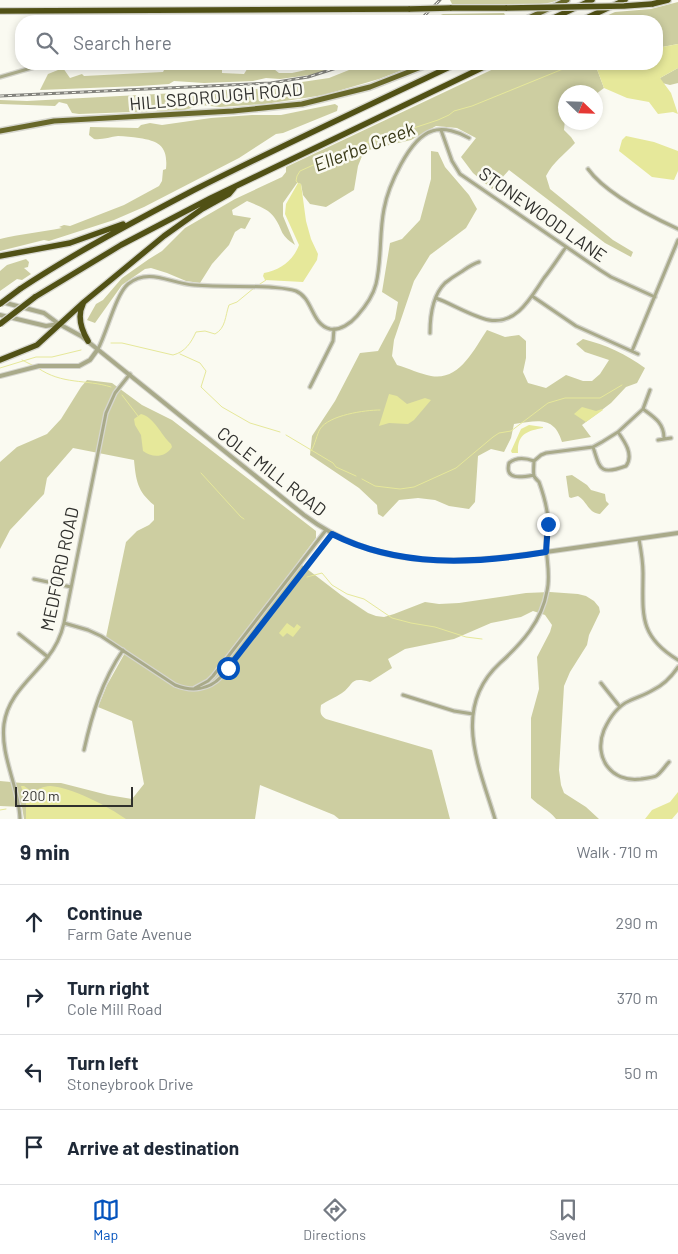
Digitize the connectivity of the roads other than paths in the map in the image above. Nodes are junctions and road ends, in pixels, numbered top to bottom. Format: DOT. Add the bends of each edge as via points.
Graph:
graph roads {
  1 [pos="567,0"];
  2 [pos="592,0"];
  3 [pos="625,0"];
  4 [pos="668,0"];
  5 [pos="0,12"];
  6 [pos="535,15"];
  7 [pos="560,15"];
  8 [pos="593,15"];
  9 [pos="24,70"];
  10 [pos="414,70"];
  11 [pos="443,70"];
  12 [pos="478,70"];
  13 [pos="0,77"];
  14 [pos="0,130"];
  15 [pos="441,130"];
  16 [pos="469,138"];
  17 [pos="588,169"];
  18 [pos="238,185"];
  19 [pos="140,218"];
  20 [pos="678,229"];
  21 [pos="678,240"];
  22 [pos="566,247"];
  23 [pos="0,256"];
  24 [pos="479,262"];
  25 [pos="532,296"];
  26 [pos="655,297"];
  27 [pos="436,298"];
  28 [pos="84,302"];
  29 [pos="0,303"];
  30 [pos="0,314"];
  31 [pos="0,324"];
  32 [pos="59,324"];
  33 [pos="334,329"];
  34 [pos="430,332"];
  35 [pos="88,341"];
  36 [pos="98,349"];
  37 [pos="632,351"];
  38 [pos="638,354"];
  39 [pos="0,360"];
  40 [pos="130,374"];
  41 [pos="0,376"];
  42 [pos="310,386"];
  43 [pos="650,390"];
  44 [pos="643,409"];
  45 [pos="618,432"];
  46 [pos="664,438"];
  47 [pos="671,438"];
  48 [pos="658,440"];
  49 [pos="593,446"];
  50 [pos="534,461"];
  51 [pos="534,475"];
  52 [pos="326,530"];
  53 [pos="678,533"];
  54 [pos="332,534"];
  55 [pos="639,539"];
  56 [pos="546,552"];
  57 [pos="34,580"];
  58 [pos="71,587"];
  59 [pos="64,623"];
  60 [pos="19,634"];
  61 [pos="123,650"];
  62 [pos="48,656"];
  63 [pos="678,660"];
  64 [pos="678,667"];
  65 [pos="601,683"];
  66 [pos="195,688"];
  67 [pos="403,694"];
  68 [pos="620,707"];
  69 [pos="473,714"];
  70 [pos="84,750"];
  71 [pos="669,762"];
  72 [pos="20,819"];
  73 [pos="495,819"];
  1 -- 6 [label="main road"];
  2 -- 7 [label="highway"];
  3 -- 8 [label="highway"];
  4 -- 5 [label="highway, bridge" via="609,7"];
  9 -- 13 [label="street"];
  10 -- 14 [label="main road, HILLSBOROUGH ROAD" via="370,87 302,104 54,121"];
  11 -- 19 [label="highway"];
  12 -- 18 [label="highway"];
  15 -- 16 [label="street"];
  15 -- 22 [label="street, STONEWOOD LANE" via="460,174"];
  15 -- 33 [label="street" via="419,139 405,158 385,204 380,264 373,291 356,318"];
  17 -- 20 [label="street" via="638,210"];
  18 -- 28 [label="highway" via="164,236"];
  18 -- 31 [label="highway, bridge" via="121,245 35,297"];
  19 -- 23 [label="highway" via="70,243"];
  19 -- 29 [label="highway, bridge" via="61,263"];
  21 -- 26 [label="street"];
  22 -- 25 [label="street"];
  22 -- 26 [label="street, STONEWOOD LANE" via="611,277"];
  24 -- 27 [label="street" via="443,284"];
  25 -- 27 [label="street" via="513,316 500,320 489,320"];
  25 -- 37 [label="street" via="576,326"];
  26 -- 37 [label="street"];
  27 -- 34 [label="street"];
  28 -- 32 [label="highway"];
  28 -- 35 [label="highway" via="80,317"];
  29 -- 32 [label="street, COLE MILL ROAD" via="44,313"];
  30 -- 32 [label="street, COLE MILL ROAD" via="46,326"];
  32 -- 35 [label="street, COLE MILL ROAD"];
  32 -- 39 [label="highway" via="37,345"];
  33 -- 36 [label="street" via="318,320 300,293 251,286 192,285 151,276 137,278 123,290"];
  33 -- 42 [label="street" via="333,341"];
  35 -- 36 [label="street, COLE MILL ROAD"];
  36 -- 40 [label="street, COLE MILL ROAD"];
  36 -- 41 [label="street" via="81,366 39,366"];
  37 -- 38 [label="street"];
  40 -- 52 [label="street, COLE MILL ROAD"];
  40 -- 58 [label="street, MEDFORD ROAD" via="106,413"];
  43 -- 44 [label="street"];
  44 -- 45 [label="street"];
  44 -- 46 [label="street" via="662,426"];
  45 -- 49 [label="street"];
  45 -- 49 [label="street" via="627,446 629,461 626,466 604,470 598,465"];
  46 -- 47 [label="street"];
  46 -- 48 [label="street"];
  49 -- 50 [label="street" via="546,453"];
  50 -- 51 [label="street"];
  50 -- 51 [label="street" via="527,458 514,460 508,470 515,477"];
  51 -- 56 [label="street" via="548,519"];
  52 -- 54 [label="street, COLE MILL ROAD"];
  52 -- 66 [label="street" via="213,676"];
  53 -- 55 [label="street, COLE MILL ROAD"];
  54 -- 56 [label="street, COLE MILL ROAD" via="373,551 424,560 480,560"];
  54 -- 66 [label="street" via="220,679 204,688"];
  55 -- 56 [label="street, COLE MILL ROAD"];
  55 -- 63 [label="street" via="644,620 656,643"];
  56 -- 69 [label="street" via="548,586 540,613 521,642 489,675"];
  57 -- 58 [label="street"];
  58 -- 59 [label="street, MEDFORD ROAD"];
  59 -- 61 [label="street" via="96,633"];
  59 -- 62 [label="street, MEDFORD ROAD"];
  60 -- 62 [label="street"];
  61 -- 66 [label="street" via="173,684"];
  61 -- 70 [label="street" via="96,702"];
  62 -- 72 [label="street, MEDFORD ROAD" via="12,699 5,721 4,741"];
  64 -- 68 [label="street" via="658,687"];
  65 -- 68 [label="street"];
  67 -- 69 [label="street"];
  68 -- 71 [label="street" via="607,725 600,746 612,772 628,780 651,777 659,774"];
  69 -- 73 [label="street" via="475,753"];
}
